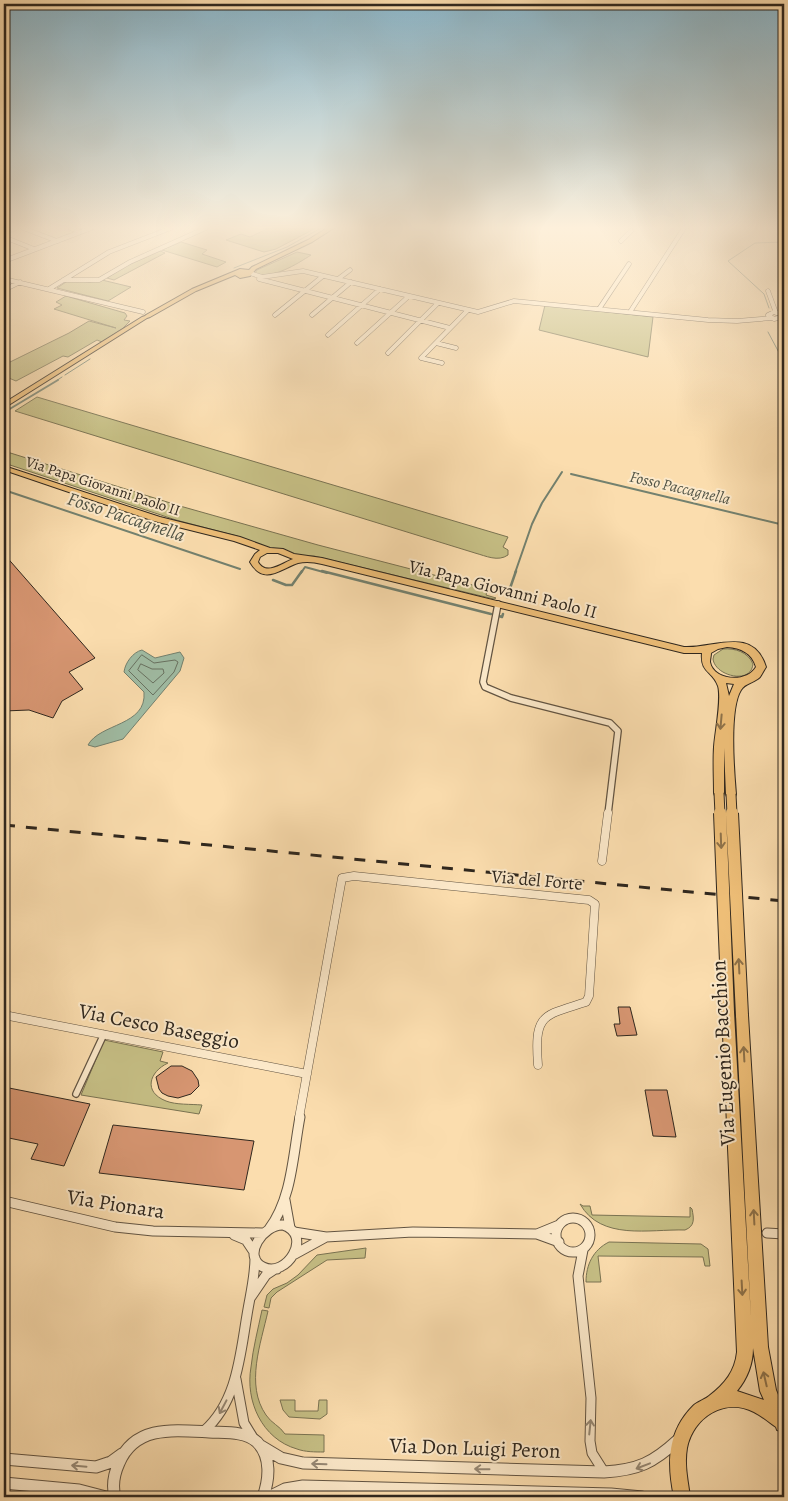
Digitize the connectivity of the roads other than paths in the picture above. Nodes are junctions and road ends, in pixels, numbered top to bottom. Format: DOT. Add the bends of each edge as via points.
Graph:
graph roads {
  1 [pos="80,298"];
  2 [pos="181,298"];
  3 [pos="296,298"];
  4 [pos="328,298"];
  5 [pos="369,298"];
  6 [pos="407,298"];
  7 [pos="417,298"];
  8 [pos="606,298"];
  9 [pos="639,298"];
  10 [pos="771,298"];
  11 [pos="332,299"];
  12 [pos="438,303"];
  13 [pos="360,306"];
  14 [pos="599,309"];
  15 [pos="468,310"];
  16 [pos="630,312"];
  17 [pos="134,314"];
  18 [pos="145,314"];
  19 [pos="390,314"];
  20 [pos="275,315"];
  21 [pos="312,315"];
  22 [pos="778,316"];
  23 [pos="420,321"];
  24 [pos="450,328"];
  25 [pos="121,333"];
  26 [pos="328,335"];
  27 [pos="357,343"];
  28 [pos="436,343"];
  29 [pos="456,348"];
  30 [pos="388,353"];
  31 [pos="442,363"];
  32 [pos="4,406"];
  33 [pos="4,468"];
  34 [pos="251,545"];
  35 [pos="269,550"];
  36 [pos="287,555"];
  37 [pos="255,558"];
  38 [pos="315,560"];
  39 [pos="287,565"];
  40 [pos="498,604"];
  41 [pos="711,648"];
  42 [pos="684,650"];
  43 [pos="707,664"];
  44 [pos="717,675"];
  45 [pos="744,681"];
  46 [pos="725,793"];
  47 [pos="602,861"];
  48 [pos="735,1013"];
  49 [pos="4,1015"];
  50 [pos="104,1033"];
  51 [pos="538,1065"];
  52 [pos="307,1074"];
  53 [pos="76,1094"];
  54 [pos="285,1199"];
  55 [pos="4,1201"];
  56 [pos="559,1225"];
  57 [pos="292,1230"];
  58 [pos="266,1231"];
  59 [pos="223,1233"];
  60 [pos="767,1233"];
  61 [pos="537,1234"];
  62 [pos="784,1234"];
  63 [pos="326,1237"];
  64 [pos="559,1242"];
  65 [pos="583,1250"];
  66 [pos="295,1254"];
  67 [pos="254,1256"];
  68 [pos="276,1269"];
  69 [pos="248,1303"];
  70 [pos="236,1376"];
  71 [pos="715,1401"];
  72 [pos="784,1424"];
  73 [pos="201,1433"];
  74 [pos="681,1436"];
  75 [pos="258,1443"];
  76 [pos="124,1453"];
  77 [pos="4,1459"];
  78 [pos="604,1472"];
  79 [pos="4,1483"];
  80 [pos="106,1497"];
  81 [pos="115,1497"];
  82 [pos="263,1497"];
  83 [pos="269,1497"];
  84 [pos="642,1497"];
  85 [pos="682,1497"];
  1 -- 17 [label="street"];
  2 -- 18 [label="main road"];
  3 -- 20 [label="street"];
  4 -- 11 [label="street"];
  5 -- 13 [label="street"];
  6 -- 19 [label="street"];
  7 -- 12 [label="street"];
  8 -- 14 [label="street"];
  9 -- 16 [label="street"];
  10 -- 22 [label="street"];
  11 -- 13 [label="street"];
  11 -- 21 [label="street"];
  12 -- 15 [label="street"];
  12 -- 23 [label="street"];
  13 -- 19 [label="street"];
  13 -- 26 [label="street"];
  14 -- 15 [label="street" via="507,301 486,311"];
  14 -- 16 [label="street"];
  15 -- 24 [label="street"];
  16 -- 22 [label="street" via="717,321"];
  17 -- 18 [label="main road"];
  17 -- 25 [label="main road"];
  18 -- 25 [label="main road"];
  19 -- 23 [label="street"];
  19 -- 27 [label="street"];
  23 -- 24 [label="street"];
  23 -- 30 [label="street"];
  24 -- 28 [label="street"];
  25 -- 32 [label="main road"];
  28 -- 29 [label="street"];
  28 -- 31 [label="street" via="421,358"];
  33 -- 34 [label="main road, Via Papa Giovanni Paolo II" via="165,521"];
  34 -- 35 [label="main road, Via Papa Giovanni Paolo II"];
  34 -- 37 [label="main road"];
  35 -- 36 [label="main road"];
  35 -- 37 [label="main road"];
  36 -- 38 [label="main road, Via Papa Giovanni Paolo II"];
  36 -- 39 [label="main road"];
  37 -- 39 [label="main road" via="255,566 263,571 277,571"];
  38 -- 39 [label="main road, Via Papa Giovanni Paolo II"];
  38 -- 40 [label="main road, Via Papa Giovanni Paolo II"];
  40 -- 42 [label="main road, Via Papa Giovanni Paolo II"];
  40 -- 47 [label="street, Via del Forte" via="483,682 485,687 511,698 605,722 614,725 618,731"];
  41 -- 42 [label="main road, Via Papa Giovanni Paolo II"];
  41 -- 43 [label="main road" via="706,656"];
  41 -- 45 [label="main road" via="729,644 743,646 753,653 760,662 761,670 757,676"];
  42 -- 43 [label="main road, Via Papa Giovanni Paolo II"];
  43 -- 44 [label="main road"];
  44 -- 45 [label="main road" via="731,681"];
  44 -- 46 [label="main road, Via Eugenio Bacchion, one-way" via="724,696 719,749"];
  45 -- 46 [label="main road, Via Eugenio Bacchion" via="737,688 732,708"];
  46 -- 48 [label="main road, Via Eugenio Bacchion, bridge"];
  48 -- 71 [label="main road, Via Eugenio Bacchion, one-way" via="744,1352 739,1378"];
  72 -- 48 [label="main road, Via Eugenio Bacchion, one-way" via="768,1391 760,1347"];
  49 -- 50 [label="street, Via Cesco Baseggio"];
  50 -- 52 [label="street, Via Cesco Baseggio"];
  50 -- 53 [label="street"];
  51 -- 52 [label="street, Via del Forte" via="539,1029 543,1018 559,1008 586,1002 589,996 595,904 589,900 354,876 342,878"];
  52 -- 54 [label="street"];
  54 -- 57 [label="street"];
  54 -- 58 [label="street" via="276,1220"];
  55 -- 59 [label="street, Via Pionara" via="115,1227"];
  56 -- 61 [label="street"];
  56 -- 64 [label="street"];
  56 -- 65 [label="street" via="562,1221 576,1218 586,1225 589,1242"];
  57 -- 58 [label="street" via="280,1225"];
  57 -- 63 [label="street"];
  57 -- 66 [label="street" via="297,1241"];
  58 -- 59 [label="street, Via Pionara"];
  58 -- 67 [label="street" via="256,1240"];
  59 -- 67 [label="street, Via Pionara" via="246,1240"];
  60 -- 62 [label="street"];
  61 -- 63 [label="street" via="413,1232"];
  61 -- 64 [label="street"];
  63 -- 66 [label="street"];
  64 -- 65 [label="street" via="568,1250"];
  78 -- 65 [label="street, one-way" via="592,1453 590,1441 591,1398 578,1276"];
  66 -- 68 [label="street"];
  67 -- 68 [label="street" via="264,1268"];
  67 -- 69 [label="street"];
  68 -- 69 [label="street" via="264,1278"];
  69 -- 70 [label="street"];
  70 -- 73 [label="street, one-way" via="219,1415"];
  70 -- 75 [label="street" via="244,1423"];
  71 -- 72 [label="main road" via="746,1401 761,1407"];
  71 -- 74 [label="main road, Via Eugenio Bacchion" via="695,1414"];
  73 -- 75 [label="street, Via Don Luigi Peron" via="247,1435"];
  73 -- 76 [label="street, Via Don Luigi Peron" via="148,1434"];
  74 -- 78 [label="street, Via Don Luigi Peron, one-way" via="651,1463 630,1471"];
  74 -- 85 [label="main road" via="677,1467"];
  78 -- 75 [label="street, Via Don Luigi Peron, one-way" via="303,1463 276,1456"];
  75 -- 82 [label="street" via="266,1454 269,1476"];
  76 -- 77 [label="street, one-way" via="96,1467"];
  76 -- 81 [label="street" via="114,1478"];
  79 -- 80 [label="street" via="88,1491"];
  83 -- 84 [label="street" via="285,1489 303,1486"];
}
